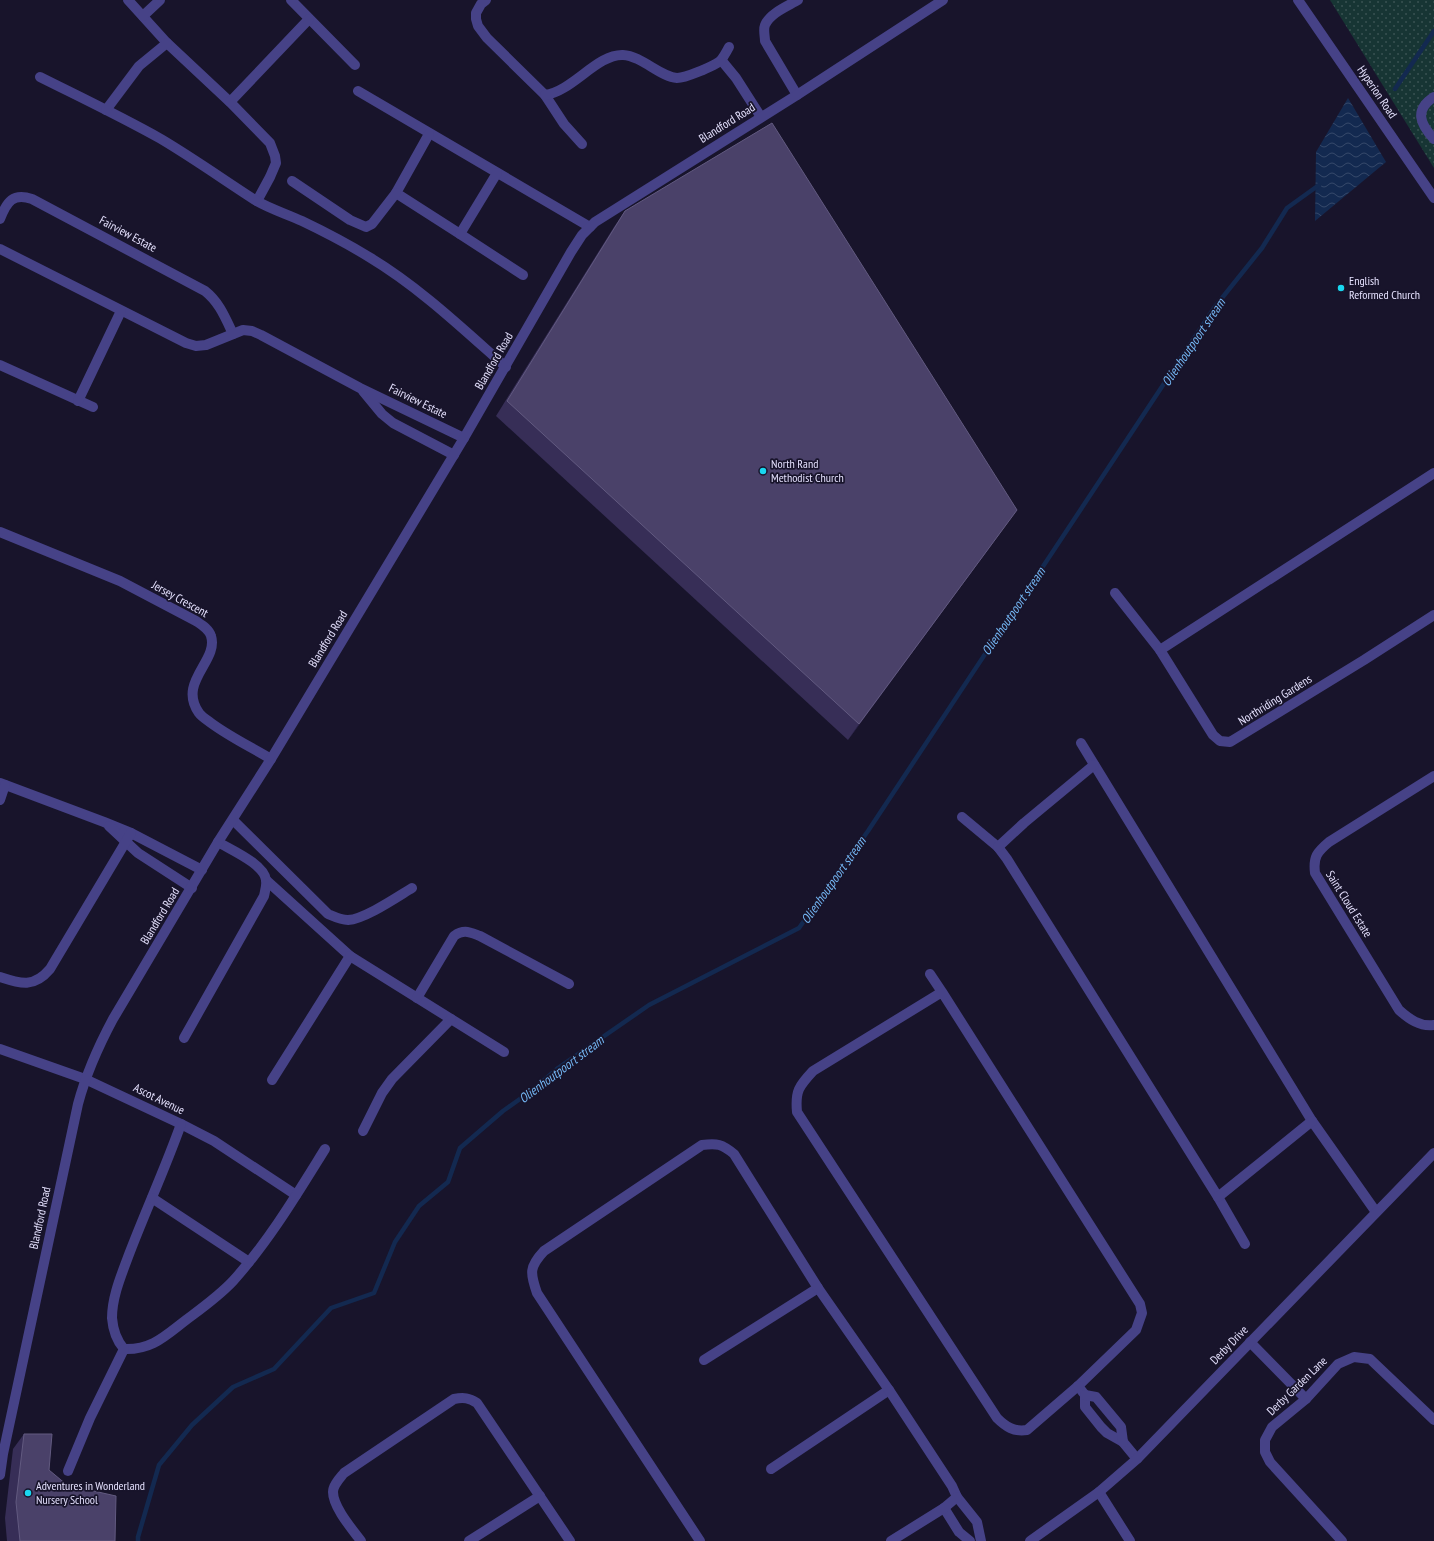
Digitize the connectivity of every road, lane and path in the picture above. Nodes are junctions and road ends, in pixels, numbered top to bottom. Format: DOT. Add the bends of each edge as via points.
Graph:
graph roads {
  1 [pos="128,0"];
  2 [pos="160,0"];
  3 [pos="290,0"];
  4 [pos="486,0"];
  5 [pos="798,0"];
  6 [pos="943,0"];
  7 [pos="1298,0"];
  8 [pos="144,16"];
  9 [pos="309,19"];
  10 [pos="167,43"];
  11 [pos="729,47"];
  12 [pos="722,61"];
  13 [pos="355,65"];
  14 [pos="40,76"];
  15 [pos="358,91"];
  16 [pos="545,95"];
  17 [pos="797,95"];
  18 [pos="1434,97"];
  19 [pos="230,102"];
  20 [pos="106,110"];
  21 [pos="761,117"];
  22 [pos="429,134"];
  23 [pos="1434,139"];
  24 [pos="582,144"];
  25 [pos="497,172"];
  26 [pos="292,181"];
  27 [pos="396,193"];
  28 [pos="1434,198"];
  29 [pos="257,201"];
  30 [pos="0,219"];
  31 [pos="590,227"];
  32 [pos="460,234"];
  33 [pos="0,249"];
  34 [pos="523,275"];
  35 [pos="121,311"];
  36 [pos="233,334"];
  37 [pos="0,365"];
  38 [pos="506,367"];
  39 [pos="360,388"];
  40 [pos="78,400"];
  41 [pos="93,408"];
  42 [pos="464,438"];
  43 [pos="454,455"];
  44 [pos="1434,473"];
  45 [pos="0,532"];
  46 [pos="1115,593"];
  47 [pos="1434,615"];
  48 [pos="1160,650"];
  49 [pos="1081,743"];
  50 [pos="271,759"];
  51 [pos="1094,765"];
  52 [pos="1434,776"];
  53 [pos="3,784"];
  54 [pos="0,800"];
  55 [pos="962,817"];
  56 [pos="232,820"];
  57 [pos="128,838"];
  58 [pos="218,842"];
  59 [pos="998,847"];
  60 [pos="202,870"];
  61 [pos="266,880"];
  62 [pos="192,888"];
  63 [pos="412,888"];
  64 [pos="350,956"];
  65 [pos="930,974"];
  66 [pos="0,977"];
  67 [pos="569,984"];
  68 [pos="942,992"];
  69 [pos="417,998"];
  70 [pos="451,1019"];
  71 [pos="1434,1025"];
  72 [pos="184,1038"];
  73 [pos="0,1049"];
  74 [pos="504,1052"];
  75 [pos="85,1079"];
  76 [pos="272,1080"];
  77 [pos="1312,1121"];
  78 [pos="181,1124"];
  79 [pos="363,1131"];
  80 [pos="325,1149"];
  81 [pos="1434,1153"];
  82 [pos="296,1195"];
  83 [pos="1218,1197"];
  84 [pos="152,1198"];
  85 [pos="1376,1212"];
  86 [pos="1245,1244"];
  87 [pos="249,1262"];
  88 [pos="818,1288"];
  89 [pos="1250,1342"];
  90 [pos="124,1349"];
  91 [pos="704,1360"];
  92 [pos="1078,1386"];
  93 [pos="889,1390"];
  94 [pos="1085,1395"];
  95 [pos="1306,1399"];
  96 [pos="1434,1420"];
  97 [pos="1123,1442"];
  98 [pos="1137,1459"];
  99 [pos="771,1469"];
  100 [pos="68,1471"];
  101 [pos="0,1475"];
  102 [pos="1099,1492"];
  103 [pos="540,1496"];
  104 [pos="957,1497"];
  105 [pos="944,1508"];
  106 [pos="361,1541"];
  107 [pos="469,1541"];
  108 [pos="570,1541"];
  109 [pos="700,1541"];
  110 [pos="890,1541"];
  111 [pos="970,1541"];
  112 [pos="981,1541"];
  113 [pos="1030,1541"];
  114 [pos="1130,1541"];
  115 [pos="1342,1541"];
  1 -- 8 [label="street"];
  2 -- 8 [label="street"];
  3 -- 9 [label="street"];
  4 -- 16 [label="street" via="476,13 478,26"];
  5 -- 17 [label="street" via="772,17 764,30 765,41"];
  6 -- 17 [label="street, Blandford Road"];
  7 -- 28 [label="street, Hyperion Road"];
  8 -- 10 [label="street"];
  9 -- 13 [label="street"];
  9 -- 19 [label="street"];
  10 -- 19 [label="street"];
  10 -- 20 [label="street" via="139,66"];
  11 -- 12 [label="street"];
  12 -- 16 [label="street" via="676,78 637,59 624,55 616,56 605,60 564,88"];
  12 -- 21 [label="street"];
  14 -- 20 [label="street"];
  15 -- 22 [label="street"];
  16 -- 24 [label="street" via="564,124"];
  17 -- 21 [label="street, Blandford Road"];
  18 -- 23 [label="street" via="1424,107 1421,117 1423,126"];
  19 -- 29 [label="street" via="270,143 275,156 274,170"];
  20 -- 29 [label="street" via="161,140"];
  21 -- 31 [label="street, Blandford Road"];
  22 -- 25 [label="street"];
  22 -- 27 [label="street"];
  25 -- 31 [label="street"];
  25 -- 32 [label="street"];
  26 -- 27 [label="street" via="350,220 366,227 372,224"];
  27 -- 32 [label="street"];
  29 -- 38 [label="street" via="329,235 401,278 462,327"];
  30 -- 36 [label="street, Fairview Estate" via="8,202 15,197 32,199 205,290 220,306"];
  31 -- 38 [label="street, Blandford Road" via="571,252"];
  32 -- 34 [label="street"];
  33 -- 35 [label="street, Fairview Estate"];
  35 -- 36 [label="street, Fairview Estate" via="196,346 206,346"];
  35 -- 40 [label="street"];
  36 -- 39 [label="street, Fairview Estate" via="243,330 252,331"];
  37 -- 40 [label="street"];
  38 -- 42 [label="street, Blandford Road"];
  39 -- 42 [label="street, Fairview Estate"];
  39 -- 43 [label="street, Fairview Estate" via="393,423"];
  40 -- 41 [label="street"];
  42 -- 43 [label="street, Blandford Road"];
  43 -- 50 [label="street, Blandford Road"];
  44 -- 48 [label="street"];
  45 -- 50 [label="street, Jersey Crescent" via="120,581 206,628 211,636 211,646 192,691 193,703 200,715 225,733"];
  46 -- 48 [label="street, Northriding Gardens"];
  47 -- 48 [label="street, Northriding Gardens" via="1230,742 1220,741 1213,735"];
  49 -- 51 [label="street"];
  50 -- 56 [label="street, Blandford Road"];
  51 -- 59 [label="street"];
  51 -- 77 [label="street"];
  52 -- 71 [label="street, Saint Cloud Estate" via="1329,842 1315,857 1314,865 1315,873 1399,1010 1420,1024"];
  53 -- 54 [label="street"];
  53 -- 57 [label="street" via="104,822"];
  55 -- 59 [label="street"];
  56 -- 58 [label="street, Blandford Road"];
  56 -- 63 [label="street" via="328,914 340,920 360,918"];
  57 -- 60 [label="street"];
  57 -- 62 [label="street" via="138,853"];
  57 -- 66 [label="street" via="45,975 36,982 25,983"];
  58 -- 60 [label="street, Blandford Road"];
  58 -- 61 [label="street" via="258,866"];
  59 -- 83 [label="street" via="1017,873"];
  60 -- 62 [label="street, Blandford Road"];
  61 -- 64 [label="street"];
  61 -- 72 [label="street" via="264,896"];
  62 -- 75 [label="street, Blandford Road" via="113,1019"];
  64 -- 69 [label="street"];
  64 -- 76 [label="street"];
  65 -- 68 [label="street"];
  67 -- 69 [label="street" via="480,936 460,932 454,936"];
  68 -- 92 [label="street" via="1140,1304 1142,1313 1136,1330"];
  68 -- 92 [label="street" via="812,1071 796,1097 797,1112 997,1418 1013,1430 1027,1430"];
  69 -- 70 [label="street"];
  70 -- 74 [label="street"];
  70 -- 79 [label="street" via="392,1079"];
  73 -- 75 [label="street, Ascot Avenue"];
  75 -- 78 [label="street, Ascot Avenue"];
  75 -- 101 [label="street, Blandford Road" via="67,1151"];
  77 -- 83 [label="street"];
  77 -- 85 [label="street"];
  78 -- 82 [label="street, Ascot Avenue" via="214,1141"];
  78 -- 84 [label="street"];
  80 -- 82 [label="street"];
  81 -- 85 [label="street, Derby Drive"];
  82 -- 87 [label="street"];
  83 -- 86 [label="street"];
  84 -- 87 [label="street"];
  84 -- 90 [label="street" via="119,1281 114,1303 114,1333"];
  85 -- 89 [label="street, Derby Drive"];
  87 -- 90 [label="street" via="232,1283 162,1339 150,1346"];
  88 -- 91 [label="street"];
  88 -- 93 [label="street"];
  88 -- 109 [label="street" via="734,1154 725,1146 715,1144 702,1145 544,1251 534,1262 532,1277 537,1293"];
  89 -- 95 [label="street"];
  89 -- 98 [label="street, Derby Drive"];
  90 -- 100 [label="street" via="90,1418"];
  92 -- 94 [label="street"];
  93 -- 99 [label="street"];
  93 -- 104 [label="street"];
  94 -- 97 [label="street" via="1085,1407 1101,1428"];
  94 -- 97 [label="street" via="1096,1397 1115,1419 1121,1427"];
  95 -- 96 [label="street, Derby Garden Lane" via="1338,1364 1354,1357 1370,1360"];
  95 -- 115 [label="street, Derby Garden Lane" via="1272,1427 1266,1440 1265,1452 1270,1462"];
  97 -- 98 [label="street"];
  98 -- 102 [label="street, Derby Drive"];
  102 -- 113 [label="street, Derby Drive"];
  102 -- 114 [label="street"];
  103 -- 106 [label="street" via="478,1403 470,1398 454,1399 344,1473 336,1483 332,1491 338,1508"];
  103 -- 107 [label="street"];
  103 -- 108 [label="street"];
  104 -- 105 [label="street"];
  104 -- 112 [label="street" via="977,1522"];
  105 -- 110 [label="street"];
  105 -- 111 [label="street" via="959,1532"];
}
